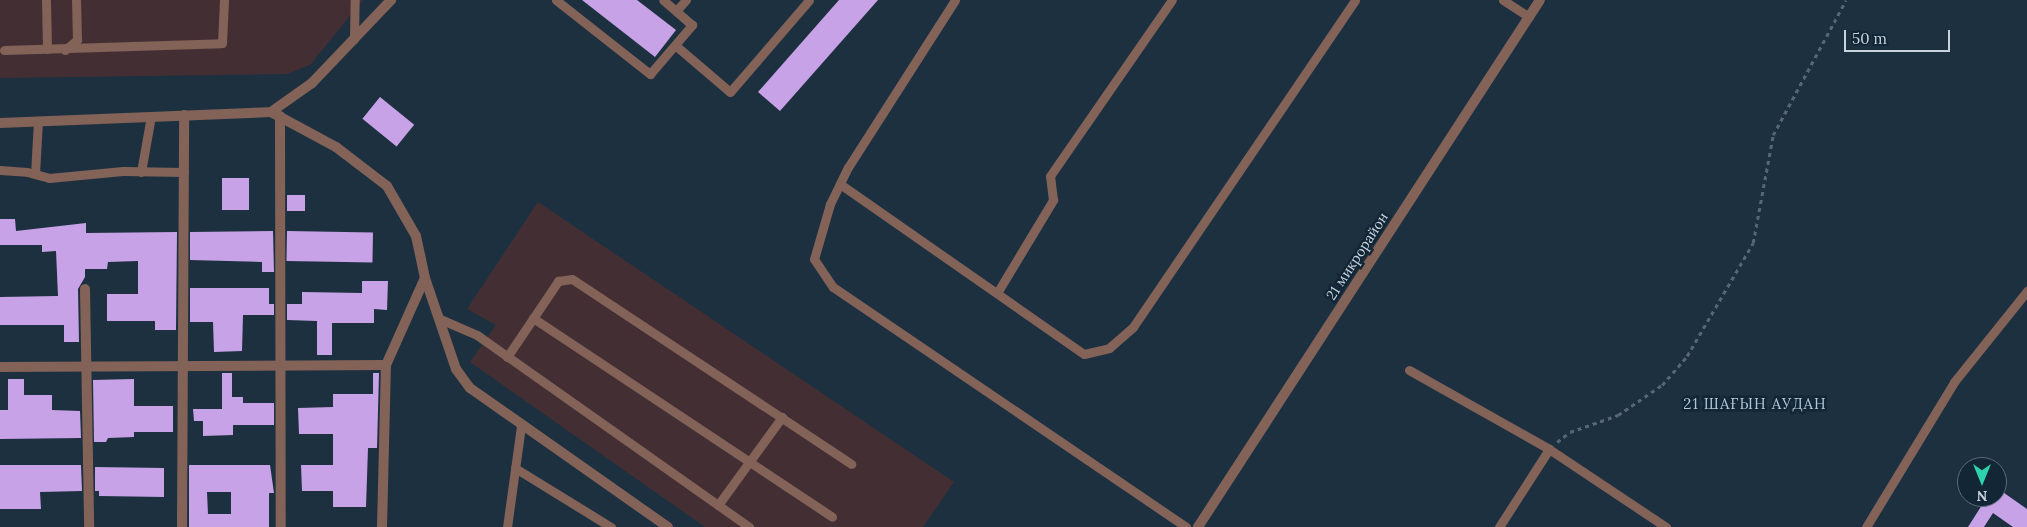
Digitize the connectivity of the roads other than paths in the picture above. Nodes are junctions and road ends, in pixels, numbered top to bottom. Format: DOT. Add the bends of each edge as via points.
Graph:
graph roads {
  1 [pos="46,0"];
  2 [pos="76,0"];
  3 [pos="224,0"];
  4 [pos="355,0"];
  5 [pos="391,0"];
  6 [pos="556,0"];
  7 [pos="663,0"];
  8 [pos="686,0"];
  9 [pos="809,0"];
  10 [pos="955,0"];
  11 [pos="1172,0"];
  12 [pos="1355,0"];
  13 [pos="1503,0"];
  14 [pos="1540,0"];
  15 [pos="676,12"];
  16 [pos="1529,17"];
  17 [pos="354,39"];
  18 [pos="675,45"];
  19 [pos="47,49"];
  20 [pos="4,50"];
  21 [pos="65,50"];
  22 [pos="275,114"];
  23 [pos="184,115"];
  24 [pos="151,116"];
  25 [pos="38,121"];
  26 [pos="0,122"];
  27 [pos="0,170"];
  28 [pos="141,172"];
  29 [pos="184,172"];
  30 [pos="35,174"];
  31 [pos="840,184"];
  32 [pos="425,278"];
  33 [pos="85,289"];
  34 [pos="2027,291"];
  35 [pos="997,293"];
  36 [pos="533,318"];
  37 [pos="440,319"];
  38 [pos="507,357"];
  39 [pos="386,365"];
  40 [pos="89,366"];
  41 [pos="183,366"];
  42 [pos="279,366"];
  43 [pos="0,367"];
  44 [pos="1410,370"];
  45 [pos="782,417"];
  46 [pos="521,426"];
  47 [pos="1550,449"];
  48 [pos="750,463"];
  49 [pos="852,464"];
  50 [pos="515,468"];
  51 [pos="718,505"];
  52 [pos="832,518"];
  53 [pos="89,527"];
  54 [pos="182,527"];
  55 [pos="281,527"];
  56 [pos="382,527"];
  57 [pos="507,527"];
  58 [pos="611,527"];
  59 [pos="668,527"];
  60 [pos="749,527"];
  61 [pos="1186,527"];
  62 [pos="1198,527"];
  63 [pos="1499,527"];
  64 [pos="1666,527"];
  65 [pos="1866,527"];
  1 -- 19 [label="lane"];
  2 -- 21 [label="lane" via="76,40"];
  3 -- 21 [label="lane" via="222,43"];
  4 -- 17 [label="lane"];
  5 -- 17 [label="street"];
  6 -- 18 [label="lane" via="650,74"];
  7 -- 15 [label="lane"];
  8 -- 15 [label="lane"];
  9 -- 18 [label="lane" via="730,92"];
  10 -- 31 [label="lane"];
  11 -- 35 [label="lane" via="1050,176 1053,200"];
  12 -- 35 [label="lane" via="1133,327 1109,348 1084,354"];
  13 -- 16 [label="lane"];
  14 -- 16 [label="street, 21 микрорайон"];
  15 -- 18 [label="lane" via="692,25"];
  16 -- 62 [label="street, 21 микрорайон"];
  17 -- 22 [label="street" via="312,83"];
  19 -- 20 [label="lane"];
  19 -- 21 [label="lane"];
  22 -- 23 [label="street"];
  22 -- 32 [label="street" via="344,152 387,186 416,236"];
  22 -- 42 [label="street"];
  23 -- 24 [label="street"];
  23 -- 29 [label="street"];
  24 -- 25 [label="street"];
  24 -- 28 [label="lane"];
  25 -- 26 [label="street"];
  25 -- 30 [label="lane"];
  27 -- 30 [label="lane"];
  28 -- 29 [label="lane"];
  28 -- 30 [label="lane" via="65,178"];
  29 -- 41 [label="street"];
  31 -- 35 [label="lane"];
  31 -- 61 [label="lane" via="830,204 814,259 833,287"];
  32 -- 37 [label="street"];
  32 -- 39 [label="street"];
  33 -- 40 [label="street"];
  34 -- 65 [label="lane" via="1954,382"];
  36 -- 38 [label="lane"];
  36 -- 45 [label="lane" via="558,282 572,279"];
  36 -- 48 [label="lane"];
  37 -- 38 [label="lane" via="467,329"];
  37 -- 46 [label="street" via="456,369 470,388"];
  38 -- 51 [label="lane"];
  39 -- 42 [label="street"];
  39 -- 56 [label="street"];
  40 -- 41 [label="street"];
  40 -- 43 [label="street"];
  40 -- 53 [label="street"];
  41 -- 42 [label="street"];
  41 -- 54 [label="street"];
  42 -- 55 [label="street"];
  44 -- 47 [label="lane"];
  45 -- 48 [label="lane"];
  45 -- 49 [label="lane"];
  46 -- 50 [label="lane"];
  46 -- 59 [label="street"];
  47 -- 63 [label="lane"];
  47 -- 64 [label="lane"];
  48 -- 51 [label="lane"];
  48 -- 52 [label="lane"];
  50 -- 57 [label="lane"];
  50 -- 58 [label="lane"];
  51 -- 60 [label="lane"];
}
